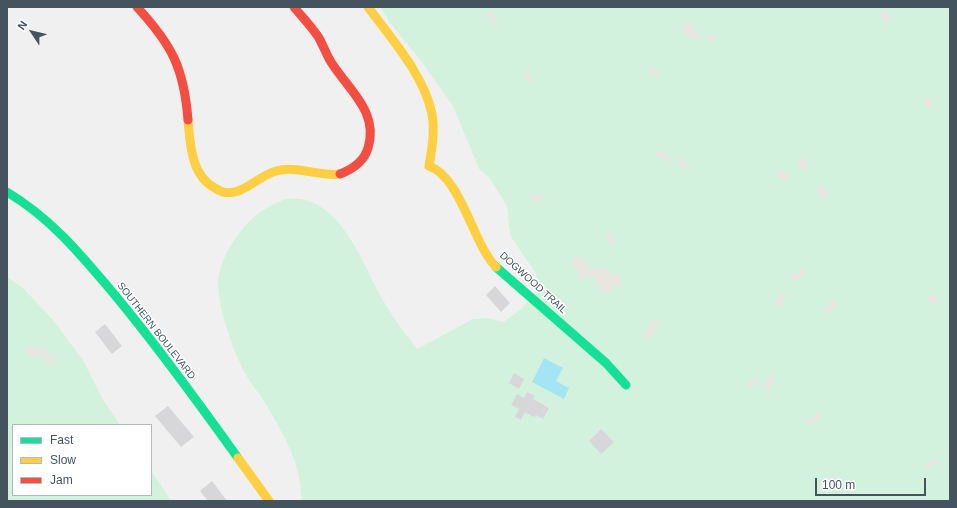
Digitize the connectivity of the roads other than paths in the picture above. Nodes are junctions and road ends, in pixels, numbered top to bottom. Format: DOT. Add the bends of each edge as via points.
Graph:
graph roads {
  1 [pos="137,7"];
  2 [pos="294,7"];
  3 [pos="368,7"];
  4 [pos="7,192"];
  5 [pos="626,385"];
  6 [pos="269,501"];
  1 -- 2 [label="street" via="163,36 182,80 196,170 212,188 233,192 249,187 278,171 340,174 359,164 368,148 369,124 364,107 334,68 316,34"];
  3 -- 5 [label="street, DOGWOOD TRAIL" via="426,93 433,126 429,166 443,174 450,184 488,257 505,276 606,363"];
  4 -- 6 [label="street, SOUTHERN BOULEVARD" via="45,217 85,260 129,312"];
}
